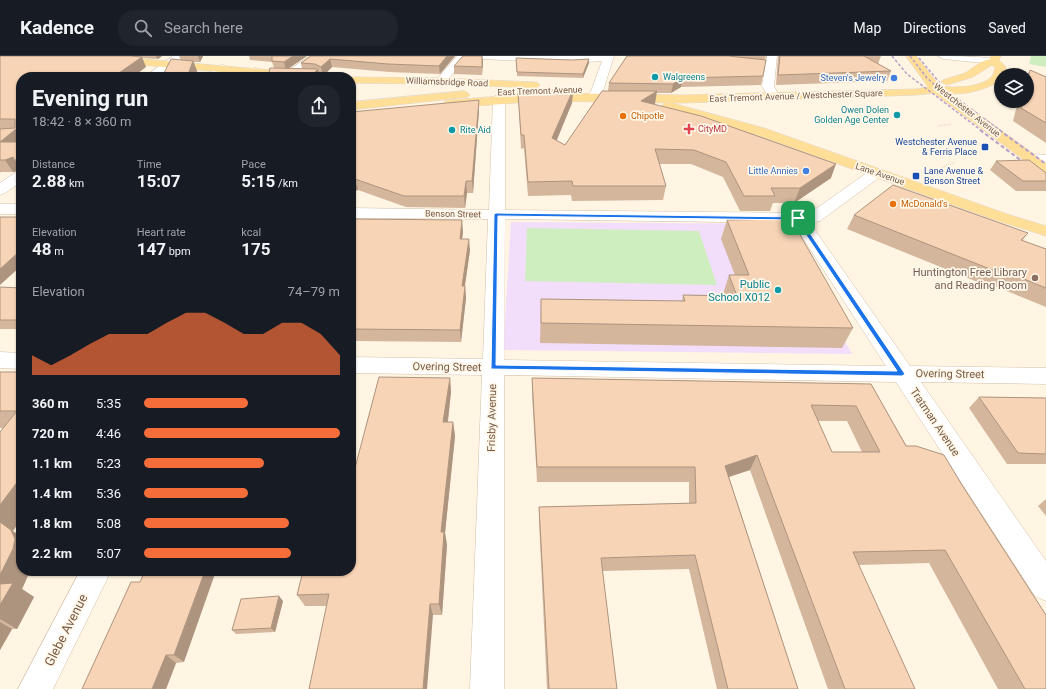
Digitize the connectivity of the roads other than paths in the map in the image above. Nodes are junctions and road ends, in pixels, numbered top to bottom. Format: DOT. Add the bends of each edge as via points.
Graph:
graph roads {
  1 [pos="71,56"];
  2 [pos="180,56"];
  3 [pos="317,56"];
  4 [pos="463,56"];
  5 [pos="480,56"];
  6 [pos="911,56"];
  7 [pos="943,56"];
  8 [pos="968,56"];
  9 [pos="609,57"];
  10 [pos="995,58"];
  11 [pos="722,60"];
  12 [pos="771,61"];
  13 [pos="167,64"];
  14 [pos="223,68"];
  15 [pos="1001,68"];
  16 [pos="157,72"];
  17 [pos="217,72"];
  18 [pos="242,72"];
  19 [pos="293,72"];
  20 [pos="994,80"];
  21 [pos="356,81"];
  22 [pos="441,81"];
  23 [pos="356,82"];
  24 [pos="545,85"];
  25 [pos="560,86"];
  26 [pos="584,89"];
  27 [pos="936,89"];
  28 [pos="970,90"];
  29 [pos="595,94"];
  30 [pos="651,96"];
  31 [pos="773,96"];
  32 [pos="499,99"];
  33 [pos="356,106"];
  34 [pos="390,106"];
  35 [pos="733,106"];
  36 [pos="356,113"];
  37 [pos="759,131"];
  38 [pos="1010,143"];
  39 [pos="1031,158"];
  40 [pos="1046,159"];
  41 [pos="1046,170"];
  42 [pos="876,173"];
  43 [pos="16,178"];
  44 [pos="16,187"];
  45 [pos="2,188"];
  46 [pos="0,209"];
  47 [pos="16,209"];
  48 [pos="356,213"];
  49 [pos="496,214"];
  50 [pos="798,218"];
  51 [pos="1001,218"];
  52 [pos="1046,224"];
  53 [pos="1046,231"];
  54 [pos="1046,241"];
  55 [pos="0,360"];
  56 [pos="16,361"];
  57 [pos="356,366"];
  58 [pos="493,368"];
  59 [pos="902,374"];
  60 [pos="1046,376"];
  61 [pos="93,576"];
  62 [pos="1046,586"];
  63 [pos="35,689"];
  64 [pos="487,689"];
  1 -- 13 [label="main road"];
  2 -- 13 [label="street"];
  3 -- 19 [label="street"];
  4 -- 22 [label="street"];
  5 -- 9 [label="street" via="572,60"];
  6 -- 27 [label="main road, Westchester Avenue"];
  7 -- 10 [label="street"];
  8 -- 10 [label="street"];
  9 -- 29 [label="street"];
  10 -- 15 [label="main road"];
  10 -- 27 [label="main road" via="969,75 944,83"];
  11 -- 12 [label="street"];
  12 -- 31 [label="street" via="768,86"];
  13 -- 14 [label="main road"];
  13 -- 16 [label="street"];
  14 -- 17 [label="street"];
  14 -- 18 [label="main road"];
  20 -- 28 [label="main road"];
  21 -- 22 [label="main road, Williamsbridge Road"];
  22 -- 24 [label="main road, Williamsbridge Road"];
  23 -- 34 [label="main road, Williamsbridge Road" via="386,92"];
  25 -- 26 [label="main road"];
  26 -- 29 [label="main road, East Tremont Avenue"];
  26 -- 34 [label="main road, East Tremont Avenue" via="512,90"];
  27 -- 28 [label="main road"];
  27 -- 31 [label="main road, East Tremont Avenue / Westchester Square" via="916,92"];
  27 -- 38 [label="main road, Westchester Avenue"];
  28 -- 38 [label="main road, Westchester Avenue" via="969,96"];
  29 -- 30 [label="main road, East Tremont Avenue"];
  29 -- 32 [label="main road, East Tremont Avenue"];
  30 -- 35 [label="main road, East Tremont Avenue / Westchester Square"];
  30 -- 37 [label="main road, Lane Avenue" via="668,106"];
  31 -- 35 [label="main road, East Tremont Avenue / Westchester Square"];
  32 -- 34 [label="main road, East Tremont Avenue"];
  32 -- 49 [label="street, Frisby Avenue"];
  33 -- 34 [label="main road, East Tremont Avenue"];
  34 -- 36 [label="main road, East Tremont Avenue"];
  35 -- 37 [label="main road, Lane Avenue" via="743,121"];
  37 -- 42 [label="main road, Lane Avenue"];
  38 -- 39 [label="main road, Westchester Avenue"];
  39 -- 40 [label="street"];
  39 -- 41 [label="main road, Westchester Avenue"];
  42 -- 50 [label="street, Benson Street" via="814,218"];
  42 -- 51 [label="main road, Lane Avenue"];
  43 -- 45 [label="street"];
  44 -- 45 [label="street"];
  46 -- 47 [label="street"];
  48 -- 49 [label="street, Benson Street"];
  49 -- 50 [label="street, Benson Street"];
  49 -- 58 [label="street, Frisby Avenue"];
  50 -- 59 [label="street, Tratman Avenue"];
  51 -- 52 [label="main road, Lane Avenue"];
  51 -- 53 [label="main road, Lane Avenue"];
  51 -- 54 [label="main road" via="1017,229"];
  55 -- 56 [label="street"];
  57 -- 58 [label="street, Overing Street"];
  58 -- 59 [label="street, Overing Street"];
  58 -- 64 [label="street, Frisby Avenue"];
  59 -- 60 [label="street, Overing Street"];
  59 -- 62 [label="street, Tratman Avenue"];
  61 -- 63 [label="street, Glebe Avenue"];
}
